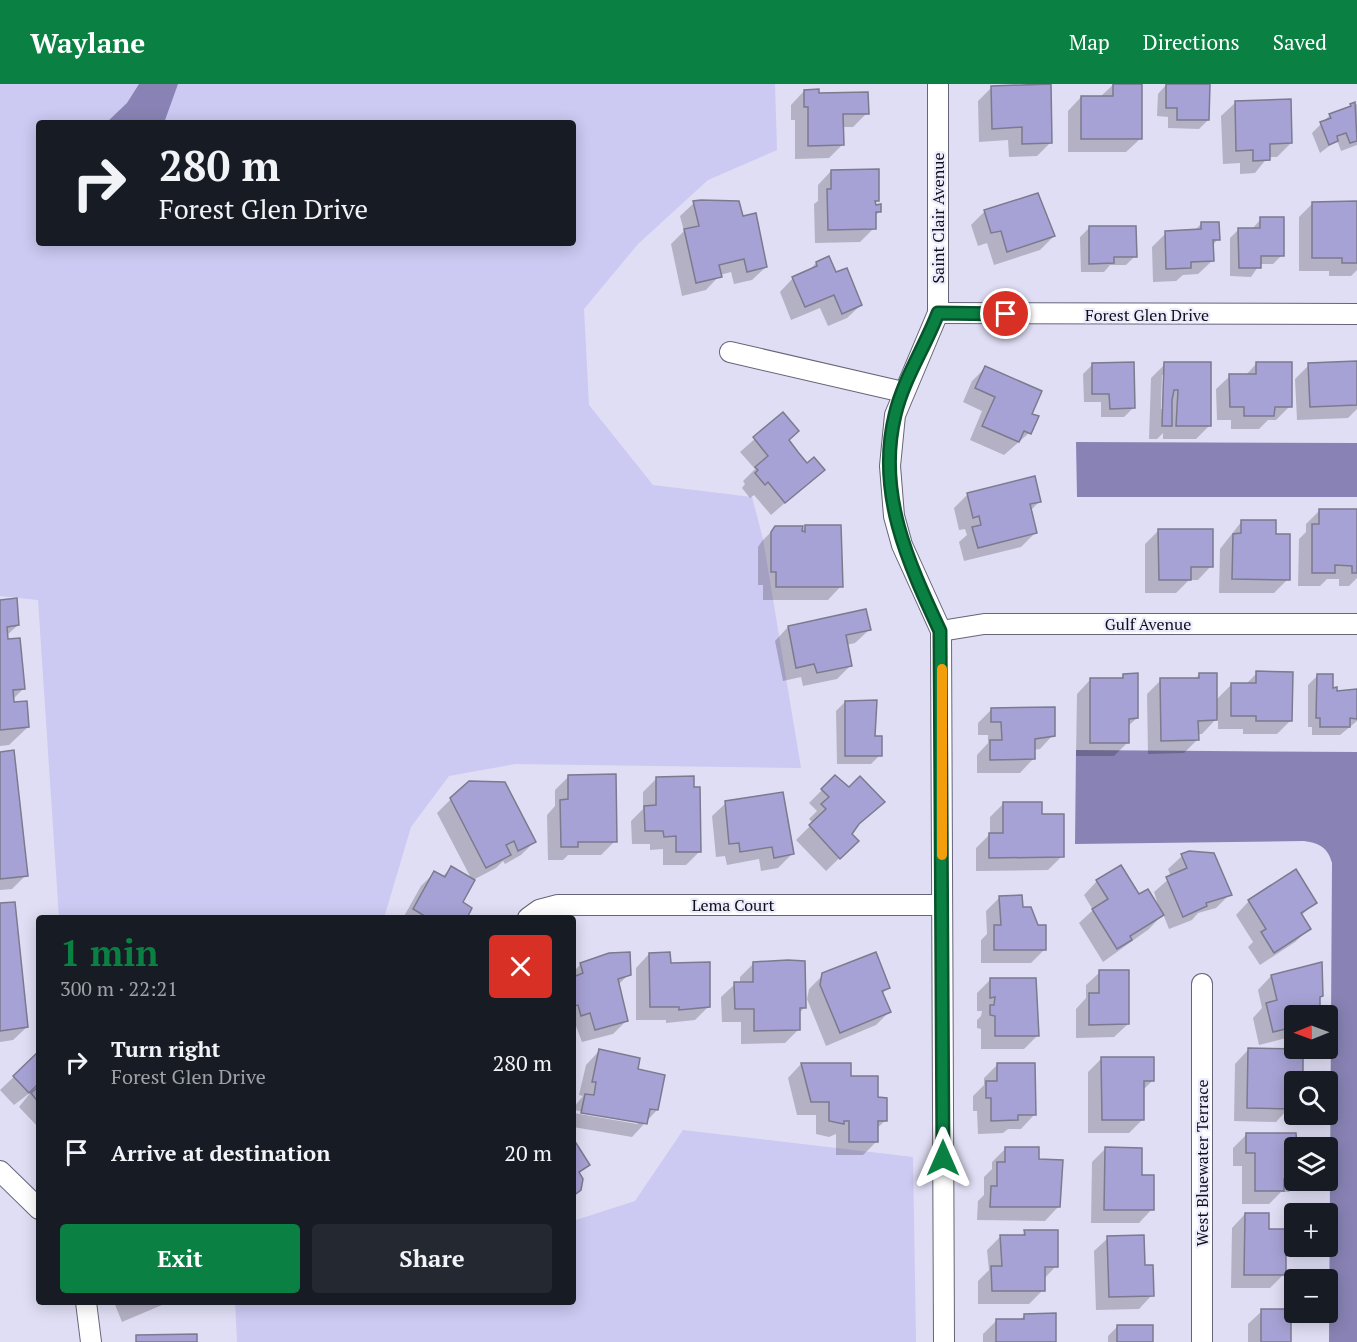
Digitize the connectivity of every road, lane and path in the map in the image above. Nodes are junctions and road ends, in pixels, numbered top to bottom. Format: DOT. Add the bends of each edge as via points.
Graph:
graph roads {
  1 [pos="938,84"];
  2 [pos="938,313"];
  3 [pos="1357,314"];
  4 [pos="730,352"];
  5 [pos="903,392"];
  6 [pos="1357,624"];
  7 [pos="940,631"];
  8 [pos="942,905"];
  9 [pos="532,915"];
  10 [pos="1202,984"];
  11 [pos="0,1171"];
  12 [pos="36,1206"];
  13 [pos="86,1305"];
  14 [pos="91,1342"];
  15 [pos="944,1342"];
  16 [pos="1202,1342"];
  1 -- 2 [label="street, Saint Clair Avenue"];
  2 -- 3 [label="street, Forest Glen Drive"];
  2 -- 5 [label="street, Saint Clair Avenue"];
  4 -- 5 [label="street"];
  5 -- 7 [label="street, Saint Clair Avenue" via="891,441 894,516 911,570"];
  6 -- 7 [label="street, Gulf Avenue" via="984,624"];
  7 -- 8 [label="street, Saint Clair Avenue"];
  8 -- 9 [label="street, Lema Court" via="558,905"];
  8 -- 15 [label="street, Saint Clair Avenue"];
  10 -- 16 [label="street, West Bluewater Terrace"];
  11 -- 12 [label="street"];
  13 -- 14 [label="street"];
}
